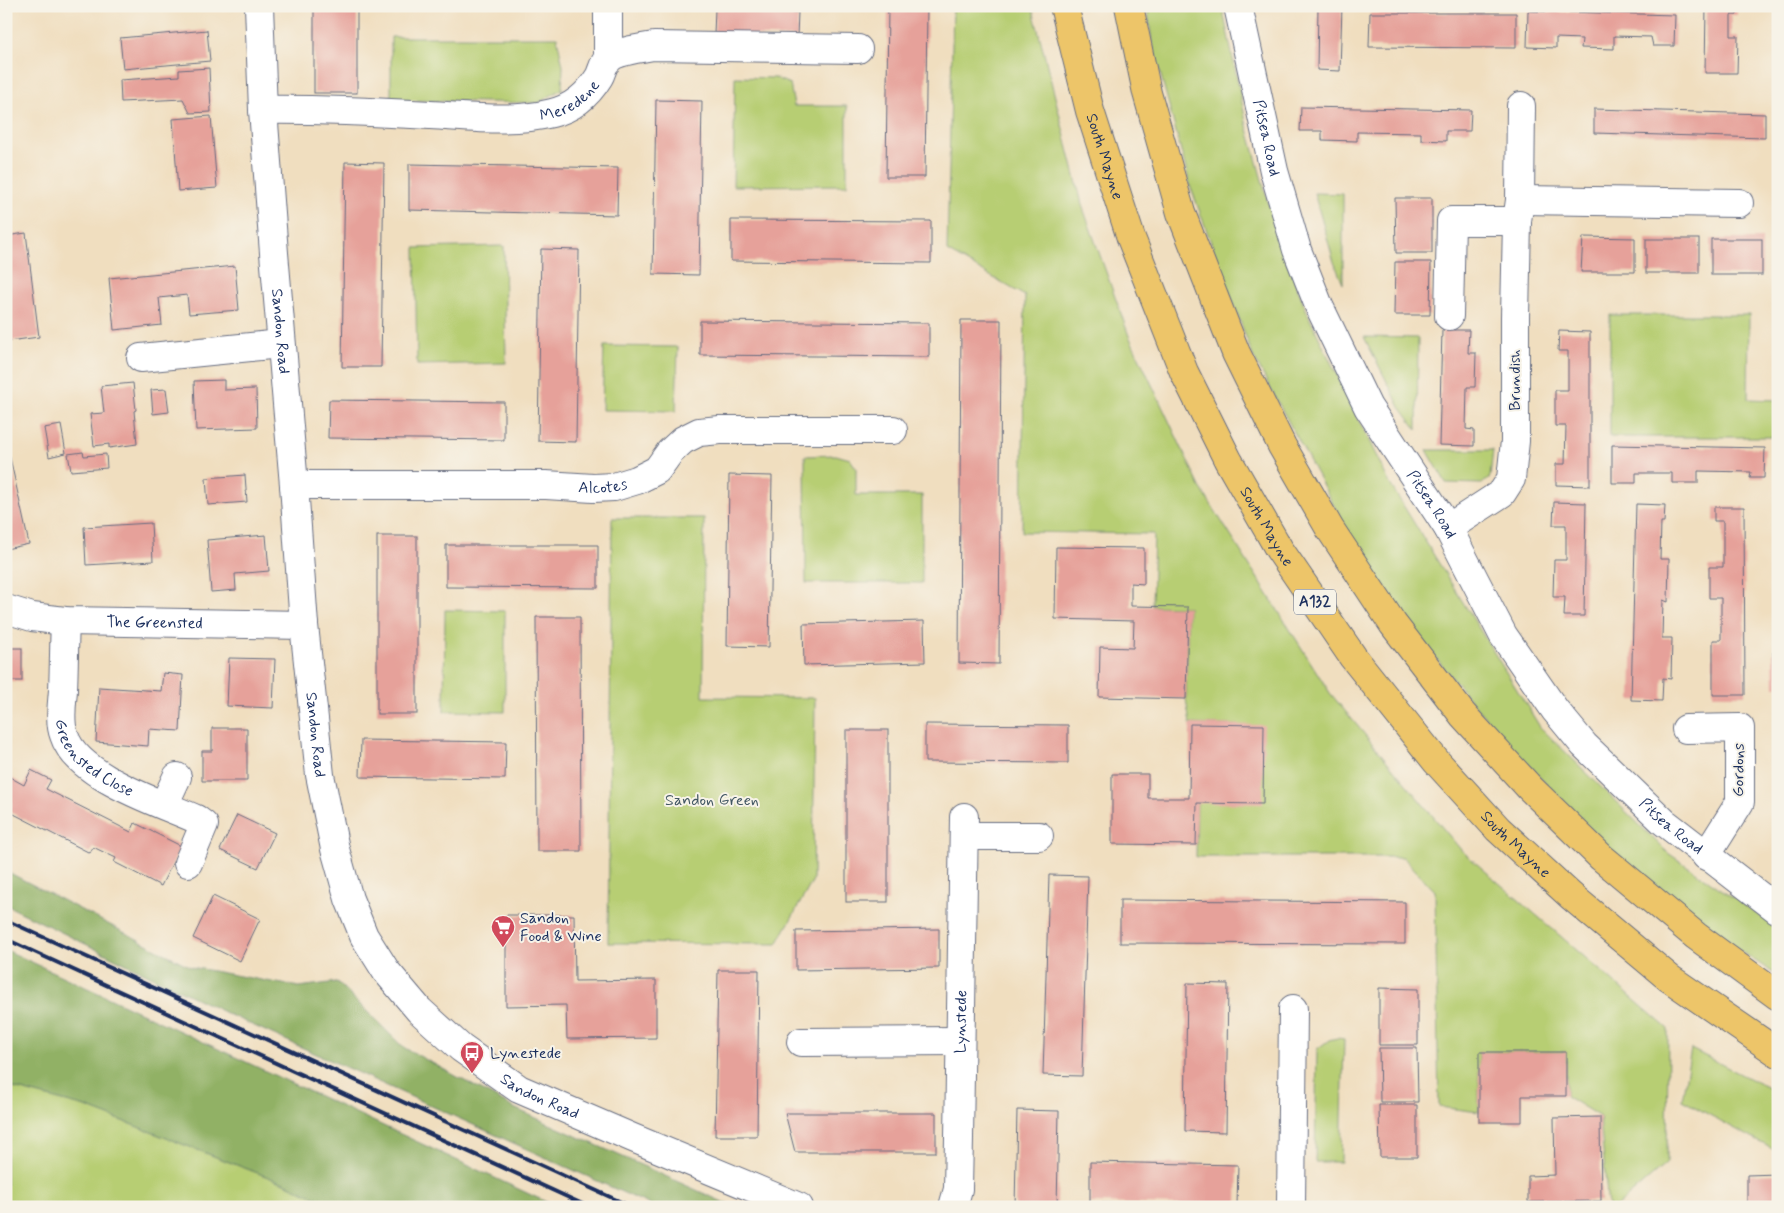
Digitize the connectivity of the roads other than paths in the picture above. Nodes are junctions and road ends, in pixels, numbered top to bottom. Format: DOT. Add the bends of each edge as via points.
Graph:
graph roads {
  1 [pos="259,6"];
  2 [pos="608,6"];
  3 [pos="1064,6"];
  4 [pos="1129,6"];
  5 [pos="1238,6"];
  6 [pos="858,49"];
  7 [pos="608,60"];
  8 [pos="1521,106"];
  9 [pos="263,110"];
  10 [pos="1739,203"];
  11 [pos="1519,210"];
  12 [pos="1449,316"];
  13 [pos="281,344"];
  14 [pos="141,358"];
  15 [pos="893,430"];
  16 [pos="294,485"];
  17 [pos="1448,528"];
  18 [pos="6,609"];
  19 [pos="65,621"];
  20 [pos="304,625"];
  21 [pos="1686,729"];
  22 [pos="177,777"];
  23 [pos="164,805"];
  24 [pos="1039,836"];
  25 [pos="1706,856"];
  26 [pos="188,863"];
  27 [pos="1778,910"];
  28 [pos="1778,996"];
  29 [pos="1293,1009"];
  30 [pos="960,1041"];
  31 [pos="801,1042"];
  32 [pos="1778,1053"];
  33 [pos="799,1207"];
  34 [pos="953,1207"];
  35 [pos="1291,1207"];
  1 -- 9 [label="street, Sandon Road"];
  2 -- 7 [label="street"];
  3 -- 32 [label="main road, South Mayne / A132" via="1090,111 1131,238 1184,372 1228,460 1279,548 1347,650 1436,761 1498,829 1571,896 1669,978"];
  4 -- 28 [label="main road" via="1147,93 1181,213 1236,353 1282,446 1330,529 1394,624 1452,700 1530,788 1601,857 1659,906"];
  5 -- 17 [label="street, Pitsea Road" via="1274,171 1297,250 1318,306 1368,407"];
  6 -- 7 [label="street, Meredene" via="654,46 630,50"];
  7 -- 9 [label="street, Meredene" via="585,96 573,105 527,117 492,119 333,110"];
  8 -- 11 [label="street, Brundish"];
  9 -- 13 [label="street, Sandon Road"];
  10 -- 11 [label="street"];
  11 -- 12 [label="street" via="1451,221"];
  11 -- 17 [label="street, Brundish" via="1516,441 1512,480 1502,493"];
  13 -- 14 [label="street"];
  13 -- 16 [label="street, Sandon Road"];
  15 -- 16 [label="street, Alcotes" via="699,432 683,440 657,470 614,487"];
  16 -- 20 [label="street, Sandon Road"];
  17 -- 25 [label="street, Pitsea Road" via="1503,636 1555,710 1584,745 1664,822"];
  18 -- 19 [label="street, The Greensted" via="32,617"];
  19 -- 20 [label="street, The Greensted"];
  19 -- 23 [label="street, Greensted Close" via="62,714 63,734 69,748 84,765 99,775"];
  20 -- 33 [label="street, Sandon Road" via="320,775 335,849 349,899 364,936 386,972 419,1010 461,1048 519,1089"];
  21 -- 25 [label="street, Gordons" via="1740,728 1740,802"];
  22 -- 23 [label="street"];
  23 -- 26 [label="street, Greensted Close" via="204,825"];
  24 -- 30 [label="street, Lynstede" via="964,826"];
  25 -- 27 [label="street, Pitsea Road"];
  29 -- 35 [label="street"];
  30 -- 31 [label="street"];
  30 -- 34 [label="street, Lynstede" via="958,1189"];
}
